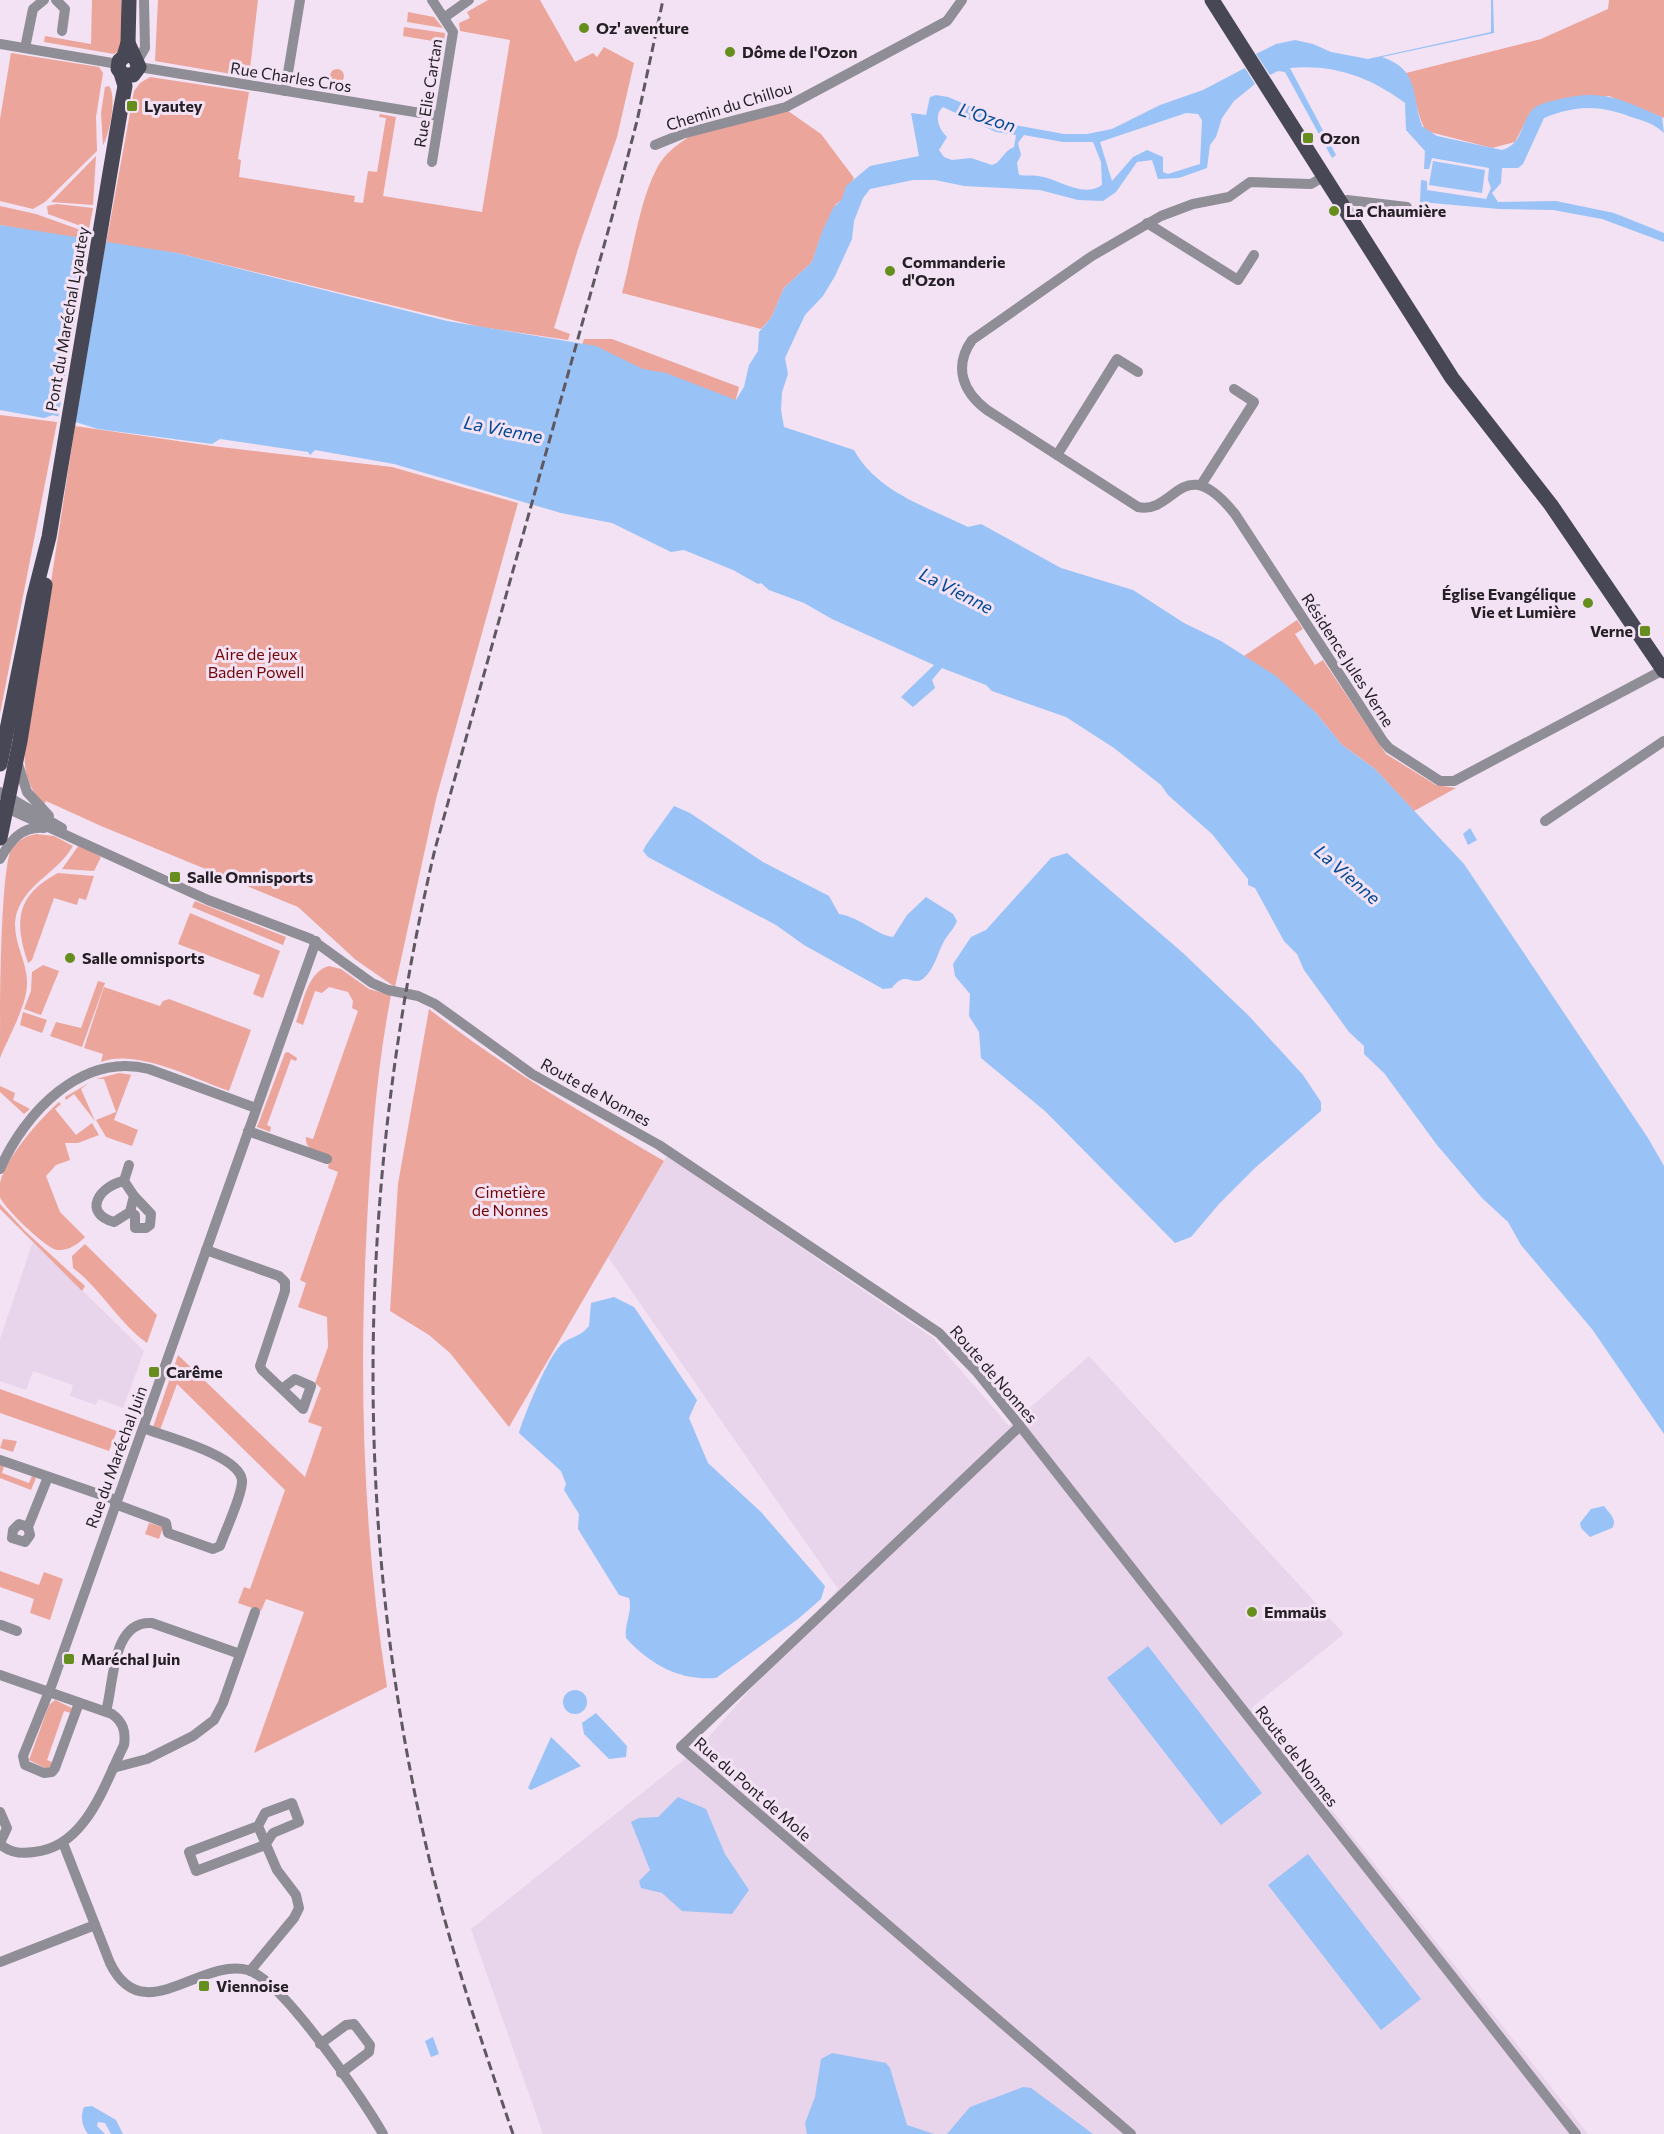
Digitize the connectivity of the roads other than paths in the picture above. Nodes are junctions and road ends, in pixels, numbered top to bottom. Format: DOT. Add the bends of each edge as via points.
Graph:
graph roads {
  1 [pos="44,0"];
  2 [pos="56,0"];
  3 [pos="129,0"];
  4 [pos="144,0"];
  5 [pos="300,0"];
  6 [pos="432,0"];
  7 [pos="469,0"];
  8 [pos="962,0"];
  9 [pos="1212,0"];
  10 [pos="445,17"];
  11 [pos="62,31"];
  12 [pos="0,44"];
  13 [pos="25,48"];
  14 [pos="129,64"];
  15 [pos="285,91"];
  16 [pos="439,116"];
  17 [pos="655,145"];
  18 [pos="432,162"];
  19 [pos="1325,176"];
  20 [pos="1342,203"];
  21 [pos="1407,207"];
  22 [pos="1147,224"];
  23 [pos="1254,255"];
  24 [pos="1138,372"];
  25 [pos="1234,389"];
  26 [pos="1057,455"];
  27 [pos="1201,485"];
  28 [pos="49,537"];
  29 [pos="1664,670"];
  30 [pos="10,716"];
  31 [pos="0,737"];
  32 [pos="1664,741"];
  33 [pos="17,756"];
  34 [pos="0,764"];
  35 [pos="4,801"];
  36 [pos="1545,821"];
  37 [pos="60,827"];
  38 [pos="47,828"];
  39 [pos="0,838"];
  40 [pos="79,841"];
  41 [pos="0,859"];
  42 [pos="316,941"];
  43 [pos="256,1108"];
  44 [pos="248,1131"];
  45 [pos="327,1159"];
  46 [pos="129,1165"];
  47 [pos="0,1169"];
  48 [pos="124,1181"];
  49 [pos="134,1196"];
  50 [pos="147,1208"];
  51 [pos="133,1214"];
  52 [pos="114,1222"];
  53 [pos="135,1228"];
  54 [pos="206,1250"];
  55 [pos="282,1389"];
  56 [pos="1020,1426"];
  57 [pos="142,1428"];
  58 [pos="0,1460"];
  59 [pos="48,1477"];
  60 [pos="116,1502"];
  61 [pos="28,1527"];
  62 [pos="255,1612"];
  63 [pos="0,1626"];
  64 [pos="17,1631"];
  65 [pos="240,1654"];
  66 [pos="0,1675"];
  67 [pos="49,1692"];
  68 [pos="79,1703"];
  69 [pos="106,1711"];
  70 [pos="113,1768"];
  71 [pos="0,1812"];
  72 [pos="258,1826"];
  73 [pos="0,1843"];
  74 [pos="63,1843"];
  75 [pos="265,1845"];
  76 [pos="95,1925"];
  77 [pos="0,1962"];
  78 [pos="250,1971"];
  79 [pos="320,2043"];
  80 [pos="341,2073"];
  81 [pos="383,2134"];
  82 [pos="1131,2134"];
  83 [pos="1576,2134"];
  1 -- 13 [label="street" via="33,9"];
  2 -- 11 [label="street" via="65,9"];
  3 -- 14 [label="main road, Pont du Maréchal Lyautey"];
  4 -- 14 [label="street" via="145,48"];
  5 -- 15 [label="street"];
  6 -- 10 [label="street, Rue Elie Cartan"];
  7 -- 10 [label="street"];
  8 -- 17 [label="street, Chemin du Chillou" via="947,21 786,107 682,134"];
  9 -- 19 [label="main road"];
  10 -- 16 [label="street, Rue Elie Cartan" via="453,32"];
  12 -- 13 [label="street, Rue Charles Cros"];
  13 -- 14 [label="street, Rue Charles Cros"];
  14 -- 15 [label="street, Rue Charles Cros"];
  14 -- 28 [label="main road, Pont du Maréchal Lyautey"];
  15 -- 16 [label="street, Rue Charles Cros"];
  16 -- 18 [label="street, Rue Elie Cartan"];
  19 -- 20 [label="main road"];
  19 -- 22 [label="street" via="1311,184 1250,182 1229,197 1193,204"];
  20 -- 21 [label="street" via="1347,200"];
  20 -- 29 [label="main road" via="1452,378 1551,505"];
  22 -- 23 [label="street" via="1238,280"];
  22 -- 26 [label="street" via="1032,297 966,348 962,377 969,394"];
  24 -- 26 [label="street" via="1117,359"];
  25 -- 27 [label="street" via="1254,402"];
  26 -- 27 [label="street" via="1138,507 1146,508 1178,489"];
  27 -- 29 [label="street, Résidence Jules Verne" via="1219,496 1235,514 1383,741 1440,781 1454,781"];
  28 -- 30 [label="main road"];
  28 -- 33 [label="main road" via="41,617"];
  30 -- 31 [label="street"];
  30 -- 34 [label="main road"];
  32 -- 36 [label="street"];
  33 -- 35 [label="main road"];
  33 -- 37 [label="street, Route de Nonnes" via="27,792"];
  35 -- 37 [label="street, Route de Nonnes"];
  35 -- 38 [label="street, Route de Nonnes"];
  35 -- 39 [label="main road"];
  37 -- 40 [label="street, Route de Nonnes"];
  38 -- 40 [label="street, Route de Nonnes"];
  38 -- 41 [label="street" via="22,832"];
  40 -- 42 [label="street, Route de Nonnes" via="208,900"];
  42 -- 43 [label="street, Rue du Maréchal Juin"];
  42 -- 56 [label="street, Route de Nonnes" via="372,983 435,1004 532,1074 659,1144 920,1318 953,1346"];
  43 -- 44 [label="street, Rue du Maréchal Juin"];
  43 -- 47 [label="street" via="149,1070 115,1066 80,1079 48,1101 20,1131"];
  44 -- 45 [label="street"];
  44 -- 54 [label="street, Rue du Maréchal Juin"];
  46 -- 48 [label="street"];
  48 -- 49 [label="street"];
  48 -- 52 [label="street" via="104,1189 97,1198 105,1220"];
  49 -- 50 [label="street"];
  49 -- 51 [label="street"];
  50 -- 51 [label="street"];
  50 -- 53 [label="street" via="150,1225"];
  51 -- 52 [label="street"];
  51 -- 53 [label="street"];
  52 -- 53 [label="street"];
  54 -- 55 [label="street" via="279,1276 285,1282 260,1366"];
  54 -- 57 [label="street, Rue du Maréchal Juin"];
  56 -- 82 [label="street, Rue du Pont de Mole" via="681,1747"];
  56 -- 83 [label="street, Route de Nonnes"];
  57 -- 60 [label="street, Rue du Maréchal Juin"];
  57 -- 60 [label="street" via="227,1459 240,1473 242,1484 220,1546 213,1549 168,1533 166,1523"];
  58 -- 59 [label="street"];
  59 -- 60 [label="street"];
  59 -- 61 [label="street"];
  60 -- 67 [label="street, Rue du Maréchal Juin"];
  62 -- 65 [label="street"];
  63 -- 64 [label="street"];
  65 -- 69 [label="street" via="152,1623 138,1624 124,1640 110,1679"];
  65 -- 70 [label="street" via="223,1703 208,1726 147,1759"];
  66 -- 67 [label="street"];
  67 -- 68 [label="street"];
  67 -- 68 [label="street, Rue du Maréchal Juin" via="22,1760 44,1773 55,1768"];
  68 -- 69 [label="street"];
  69 -- 70 [label="street" via="121,1723 126,1736"];
  70 -- 74 [label="street" via="82,1826"];
  71 -- 73 [label="street" via="7,1828"];
  72 -- 75 [label="street"];
  72 -- 75 [label="street" via="265,1814 292,1803 300,1822 273,1833"];
  72 -- 75 [label="street" via="189,1852 196,1871"];
  73 -- 74 [label="street" via="13,1852 33,1853"];
  74 -- 76 [label="street"];
  75 -- 78 [label="street" via="296,1895 299,1908"];
  76 -- 77 [label="street"];
  76 -- 78 [label="street" via="114,1972 136,1990 159,1992 217,1971"];
  78 -- 79 [label="street" via="283,1996"];
  79 -- 80 [label="street"];
  79 -- 80 [label="street" via="346,2025 354,2024 370,2045 369,2052"];
  80 -- 81 [label="street"];
}
